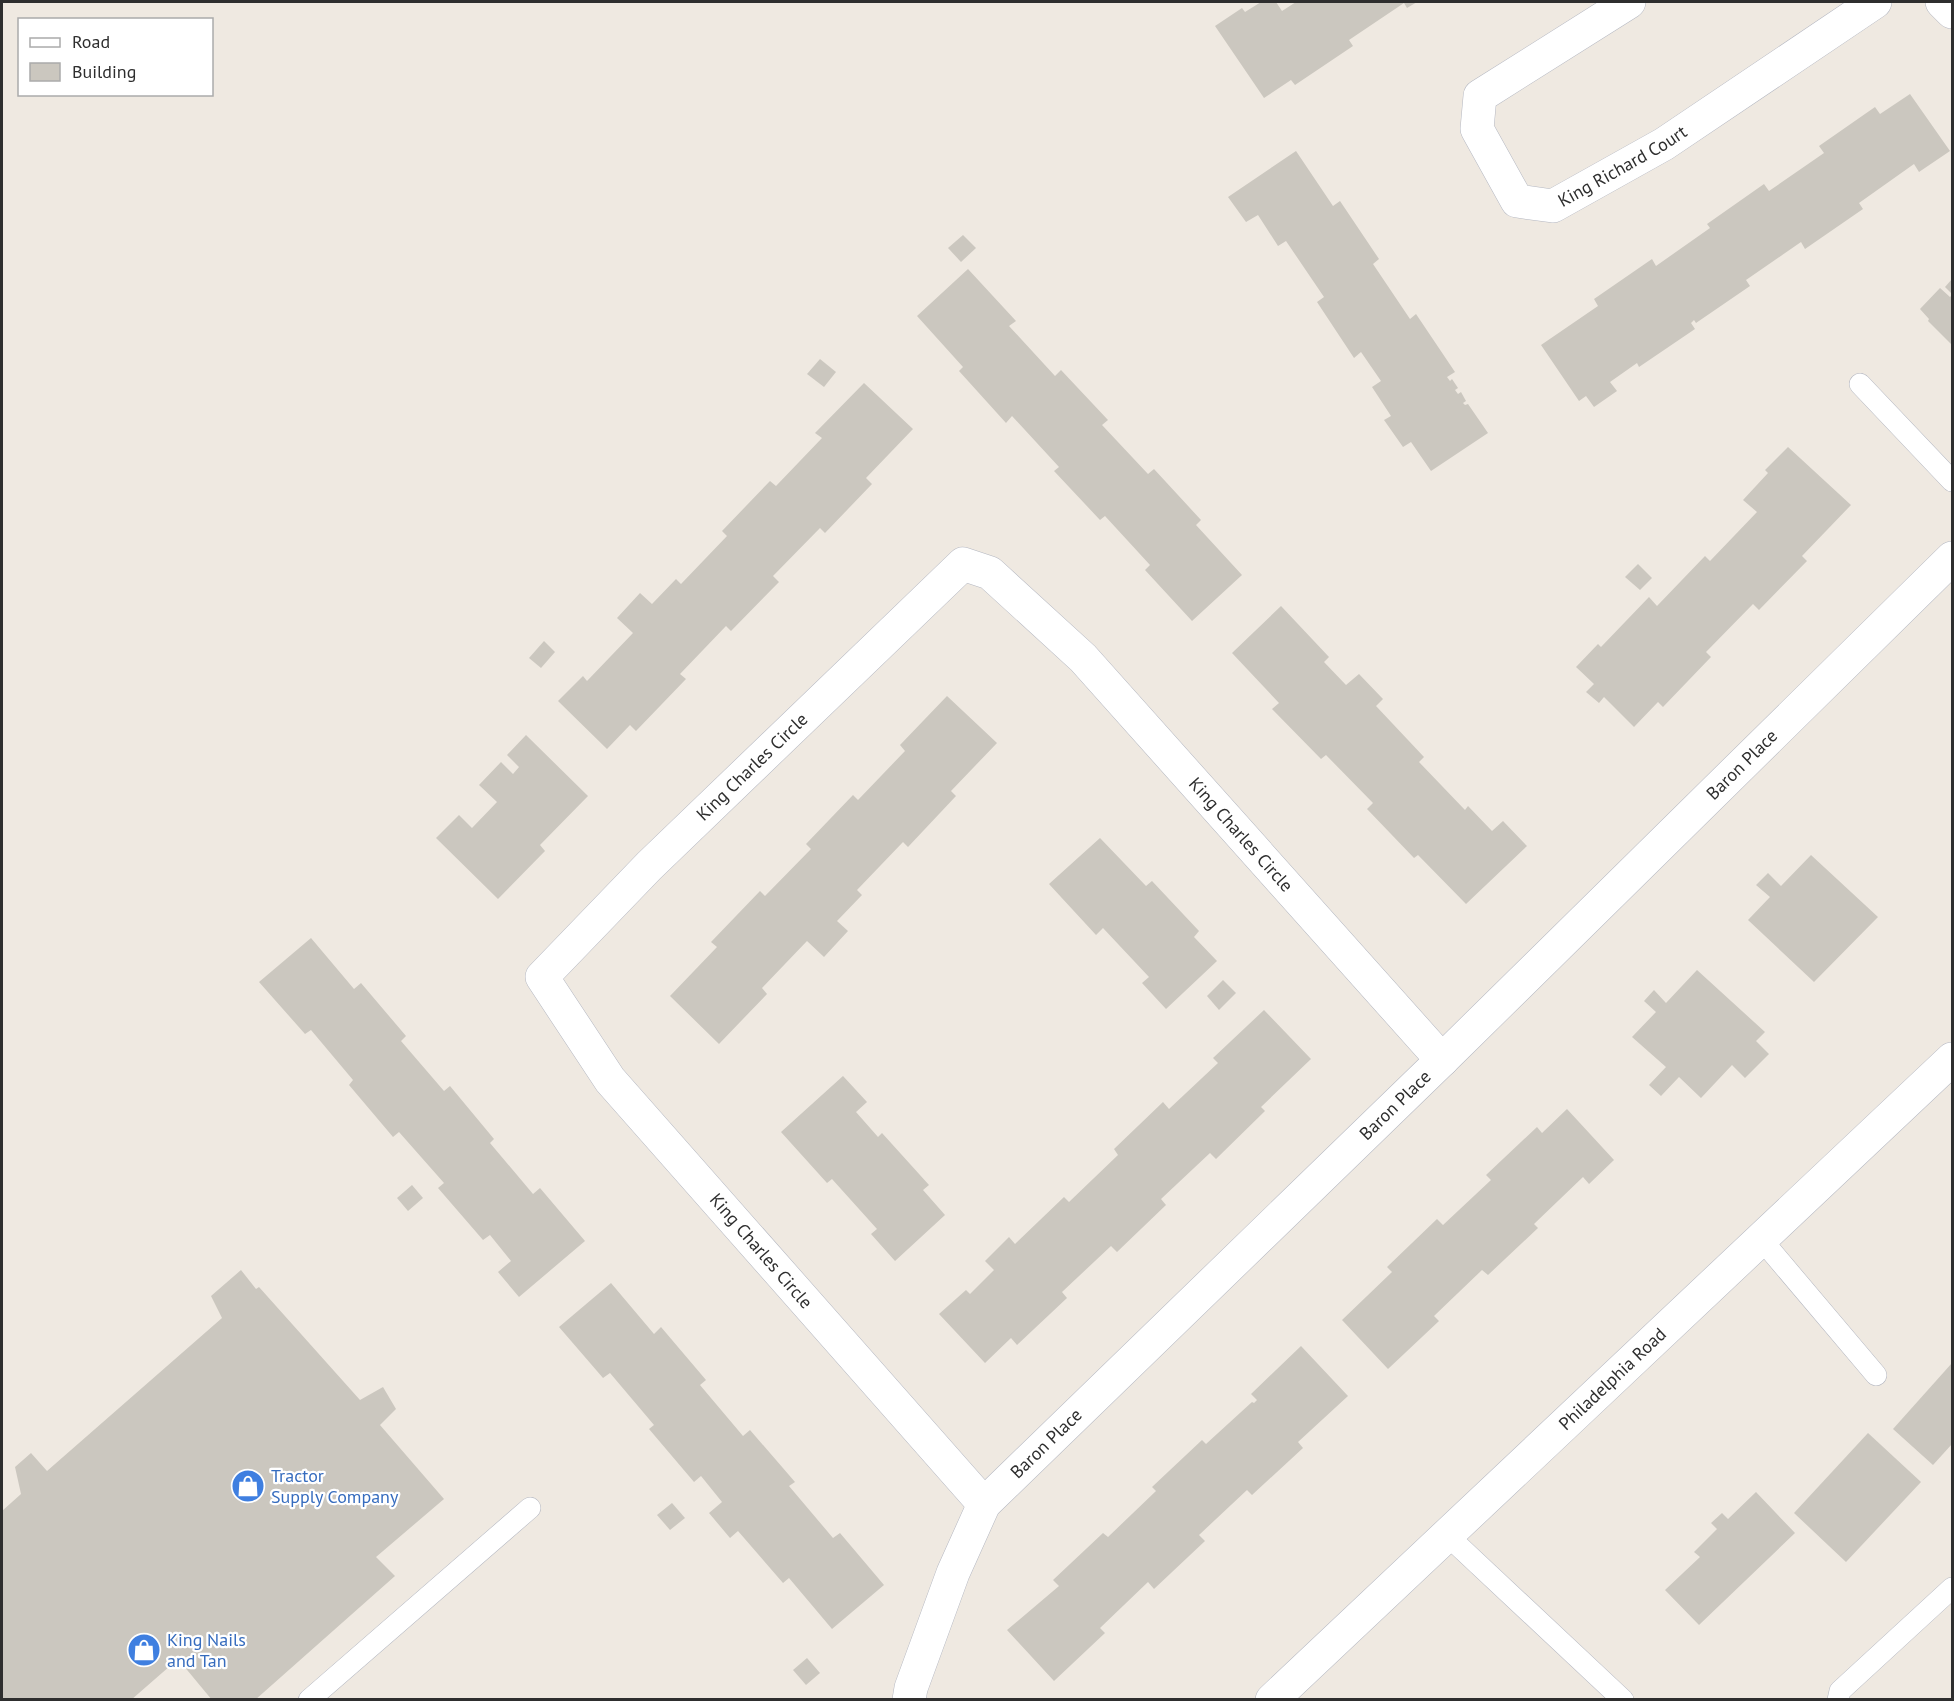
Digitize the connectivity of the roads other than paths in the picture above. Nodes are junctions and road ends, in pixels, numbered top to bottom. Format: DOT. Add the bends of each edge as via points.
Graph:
graph roads {
  1 [pos="1629,2"];
  2 [pos="1875,2"];
  3 [pos="1942,2"];
  4 [pos="1953,12"];
  5 [pos="1860,384"];
  6 [pos="1953,481"];
  7 [pos="1953,558"];
  8 [pos="1953,1059"];
  9 [pos="1442,1060"];
  10 [pos="1761,1239"];
  11 [pos="1876,1375"];
  12 [pos="984,1504"];
  13 [pos="530,1508"];
  14 [pos="1447,1535"];
  15 [pos="1953,1588"];
  16 [pos="309,1700"];
  17 [pos="909,1700"];
  18 [pos="1272,1700"];
  19 [pos="1623,1700"];
  20 [pos="1838,1700"];
  1 -- 2 [label="street, King Richard Court" via="1480,96 1477,129 1517,201 1553,206 1664,144"];
  3 -- 4 [label="street"];
  5 -- 6 [label="lane"];
  7 -- 9 [label="street, Baron Place"];
  8 -- 10 [label="street, Philadelphia Road"];
  9 -- 12 [label="street, Baron Place"];
  9 -- 12 [label="street, King Charles Circle" via="1083,658 990,573 963,564 649,866 542,977 610,1080"];
  10 -- 11 [label="lane"];
  10 -- 14 [label="street, Philadelphia Road"];
  12 -- 17 [label="street, Baron Place" via="953,1573"];
  13 -- 16 [label="lane"];
  14 -- 18 [label="street, Philadelphia Road"];
  14 -- 19 [label="lane"];
  15 -- 20 [label="lane" via="1840,1691"];
}
